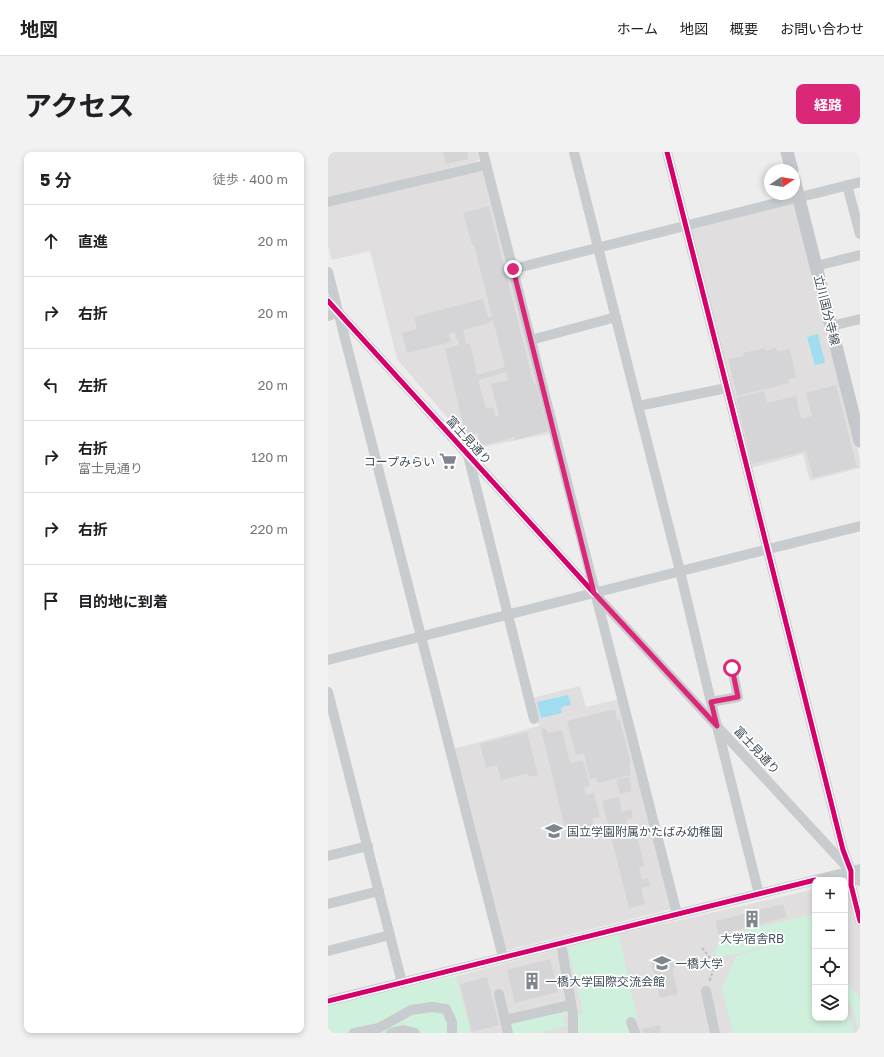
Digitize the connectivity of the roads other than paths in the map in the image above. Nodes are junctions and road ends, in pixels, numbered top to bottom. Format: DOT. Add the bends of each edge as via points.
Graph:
graph roads {
  1 [pos="483,152"];
  2 [pos="574,152"];
  3 [pos="667,152"];
  4 [pos="787,152"];
  5 [pos="790,164"];
  6 [pos="486,165"];
  7 [pos="860,182"];
  8 [pos="847,185"];
  9 [pos="800,198"];
  10 [pos="791,200"];
  11 [pos="800,200"];
  12 [pos="328,202"];
  13 [pos="686,226"];
  14 [pos="860,234"];
  15 [pos="598,248"];
  16 [pos="860,255"];
  17 [pos="816,266"];
  18 [pos="513,269"];
  19 [pos="328,272"];
  20 [pos="328,301"];
  21 [pos="333,314"];
  22 [pos="616,317"];
  23 [pos="860,319"];
  24 [pos="831,326"];
  25 [pos="531,340"];
  26 [pos="727,388"];
  27 [pos="638,406"];
  28 [pos="860,441"];
  29 [pos="468,454"];
  30 [pos="860,526"];
  31 [pos="768,550"];
  32 [pos="680,571"];
  33 [pos="594,593"];
  34 [pos="508,614"];
  35 [pos="421,636"];
  36 [pos="328,660"];
  37 [pos="732,668"];
  38 [pos="328,692"];
  39 [pos="711,702"];
  40 [pos="534,719"];
  41 [pos="717,726"];
  42 [pos="368,846"];
  43 [pos="328,856"];
  44 [pos="855,870"];
  45 [pos="827,877"];
  46 [pos="812,881"];
  47 [pos="860,881"];
  48 [pos="379,891"];
  49 [pos="759,894"];
  50 [pos="328,904"];
  51 [pos="677,914"];
  52 [pos="860,921"];
  53 [pos="390,935"];
  54 [pos="562,949"];
  55 [pos="328,951"];
  56 [pos="503,957"];
  57 [pos="402,983"];
  58 [pos="706,991"];
  59 [pos="499,994"];
  60 [pos="328,1001"];
  61 [pos="571,1005"];
  62 [pos="505,1020"];
  63 [pos="631,1022"];
  64 [pos="354,1033"];
  65 [pos="391,1033"];
  66 [pos="414,1033"];
  67 [pos="452,1033"];
  68 [pos="508,1033"];
  69 [pos="572,1033"];
  70 [pos="635,1033"];
  71 [pos="716,1033"];
  1 -- 6 [label="street"];
  2 -- 15 [label="street"];
  3 -- 13 [label="street"];
  4 -- 5 [label="main road"];
  6 -- 12 [label="street"];
  6 -- 18 [label="street"];
  7 -- 8 [label="street"];
  8 -- 9 [label="street"];
  8 -- 14 [label="street"];
  10 -- 13 [label="street"];
  11 -- 17 [label="main road, 立川国分寺線"];
  13 -- 15 [label="street"];
  13 -- 26 [label="street"];
  15 -- 18 [label="street"];
  15 -- 22 [label="street"];
  16 -- 17 [label="street"];
  17 -- 24 [label="main road, 立川国分寺線"];
  18 -- 25 [label="street"];
  19 -- 21 [label="street"];
  20 -- 21 [label="street, 富士見通り"];
  21 -- 29 [label="street, 富士見通り"];
  21 -- 35 [label="street"];
  22 -- 25 [label="street"];
  22 -- 27 [label="street"];
  23 -- 24 [label="street"];
  24 -- 28 [label="main road, 立川国分寺線"];
  25 -- 33 [label="street"];
  26 -- 27 [label="street"];
  26 -- 31 [label="street"];
  27 -- 32 [label="street"];
  29 -- 33 [label="street, 富士見通り"];
  29 -- 34 [label="street"];
  30 -- 31 [label="street"];
  31 -- 32 [label="street"];
  31 -- 44 [label="street" via="843,850"];
  32 -- 33 [label="street"];
  32 -- 39 [label="street"];
  33 -- 34 [label="street"];
  33 -- 41 [label="street, 富士見通り"];
  33 -- 51 [label="street"];
  34 -- 35 [label="street"];
  34 -- 40 [label="street"];
  35 -- 36 [label="street"];
  35 -- 56 [label="street"];
  37 -- 39 [label="street" via="738,697"];
  38 -- 42 [label="street"];
  39 -- 41 [label="street"];
  41 -- 44 [label="street, 富士見通り"];
  41 -- 49 [label="street"];
  42 -- 43 [label="street"];
  42 -- 48 [label="street"];
  44 -- 45 [label="street"];
  44 -- 47 [label="street, 富士見通り"];
  44 -- 52 [label="street" via="851,885"];
  46 -- 49 [label="street"];
  48 -- 50 [label="street"];
  48 -- 53 [label="street"];
  49 -- 51 [label="street"];
  51 -- 56 [label="street"];
  53 -- 55 [label="street"];
  53 -- 57 [label="street"];
  54 -- 61 [label="street"];
  56 -- 57 [label="street"];
  57 -- 60 [label="street"];
  58 -- 71 [label="street"];
  59 -- 62 [label="street"];
  61 -- 62 [label="street"];
  61 -- 69 [label="street"];
  62 -- 68 [label="street"];
  63 -- 70 [label="street"];
  64 -- 67 [label="street" via="379,1028 411,1010 432,1007 446,1009 452,1022"];
  65 -- 66 [label="street" via="403,1030"];
}
